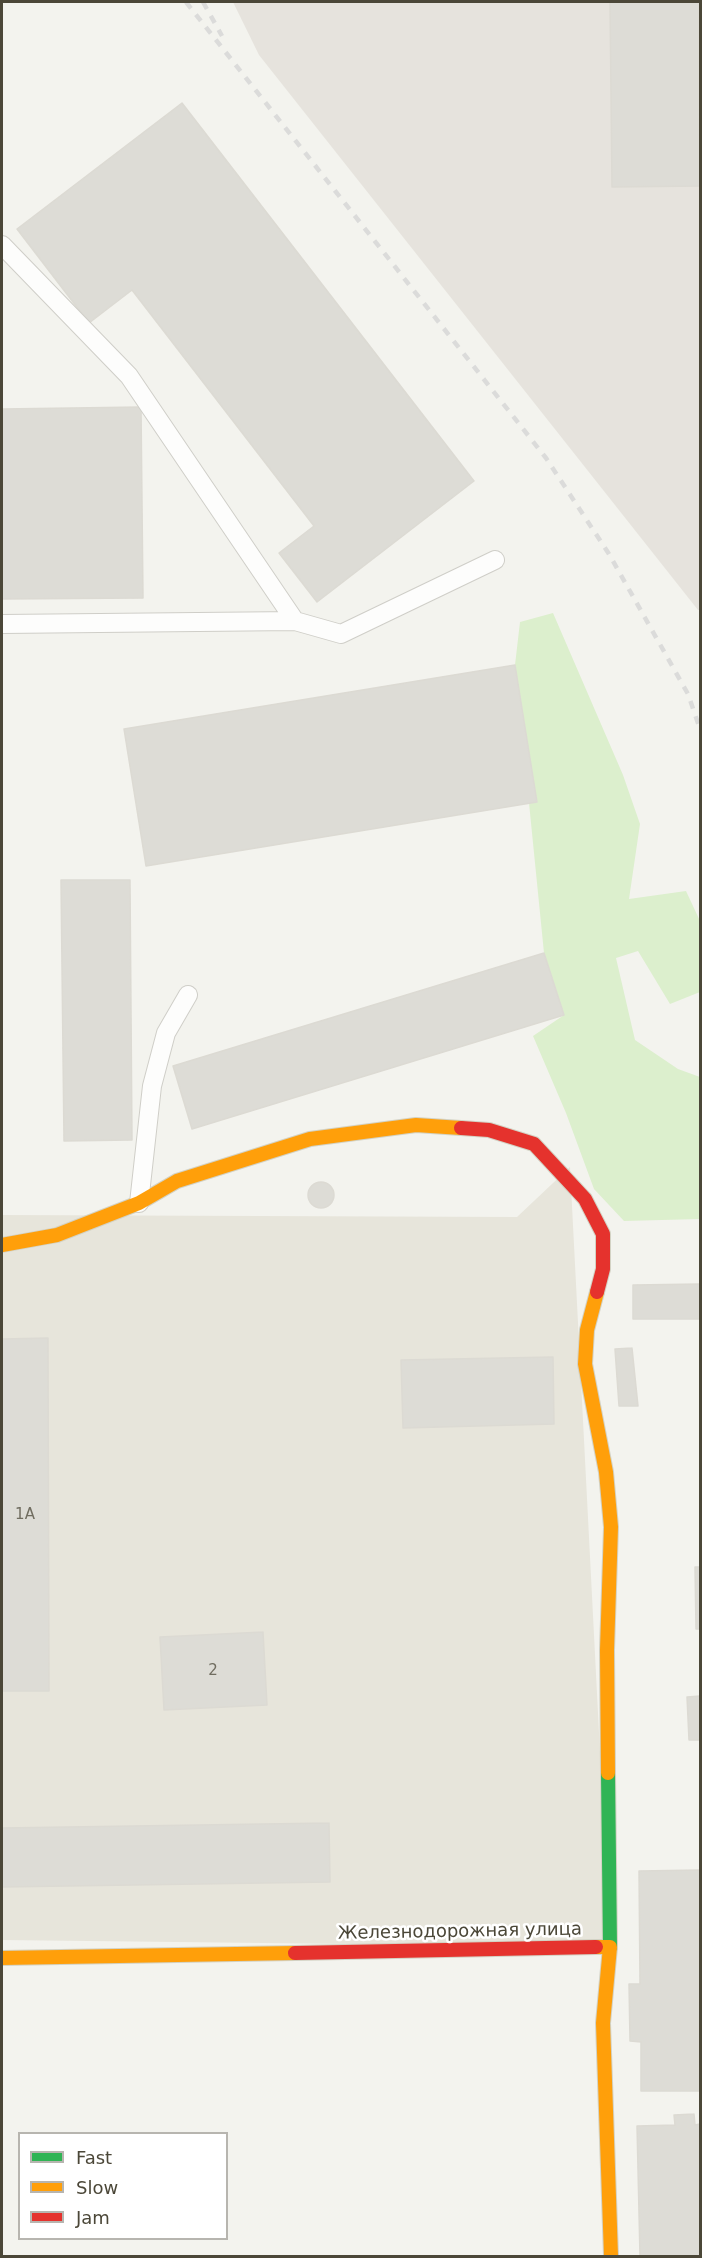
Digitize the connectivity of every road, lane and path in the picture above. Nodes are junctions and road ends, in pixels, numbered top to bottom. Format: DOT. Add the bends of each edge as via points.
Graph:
graph roads {
  1 [pos="2,245"];
  2 [pos="495,560"];
  3 [pos="295,621"];
  4 [pos="2,624"];
  5 [pos="188,995"];
  6 [pos="139,1203"];
  7 [pos="2,1245"];
  8 [pos="610,1947"];
  9 [pos="2,1958"];
  10 [pos="610,2256"];
  1 -- 3 [label="lane" via="129,376"];
  2 -- 3 [label="lane" via="341,634"];
  3 -- 4 [label="lane"];
  5 -- 6 [label="lane" via="166,1033 152,1086"];
  6 -- 7 [label="street" via="57,1235"];
  6 -- 8 [label="street" via="177,1181 310,1139 416,1125 489,1130 534,1144 585,1199 603,1234 603,1269 587,1330 585,1364 606,1472 611,1527 607,1650"];
  8 -- 9 [label="street, Железнодорожная улица"];
  8 -- 10 [label="street" via="603,2023"];
}
